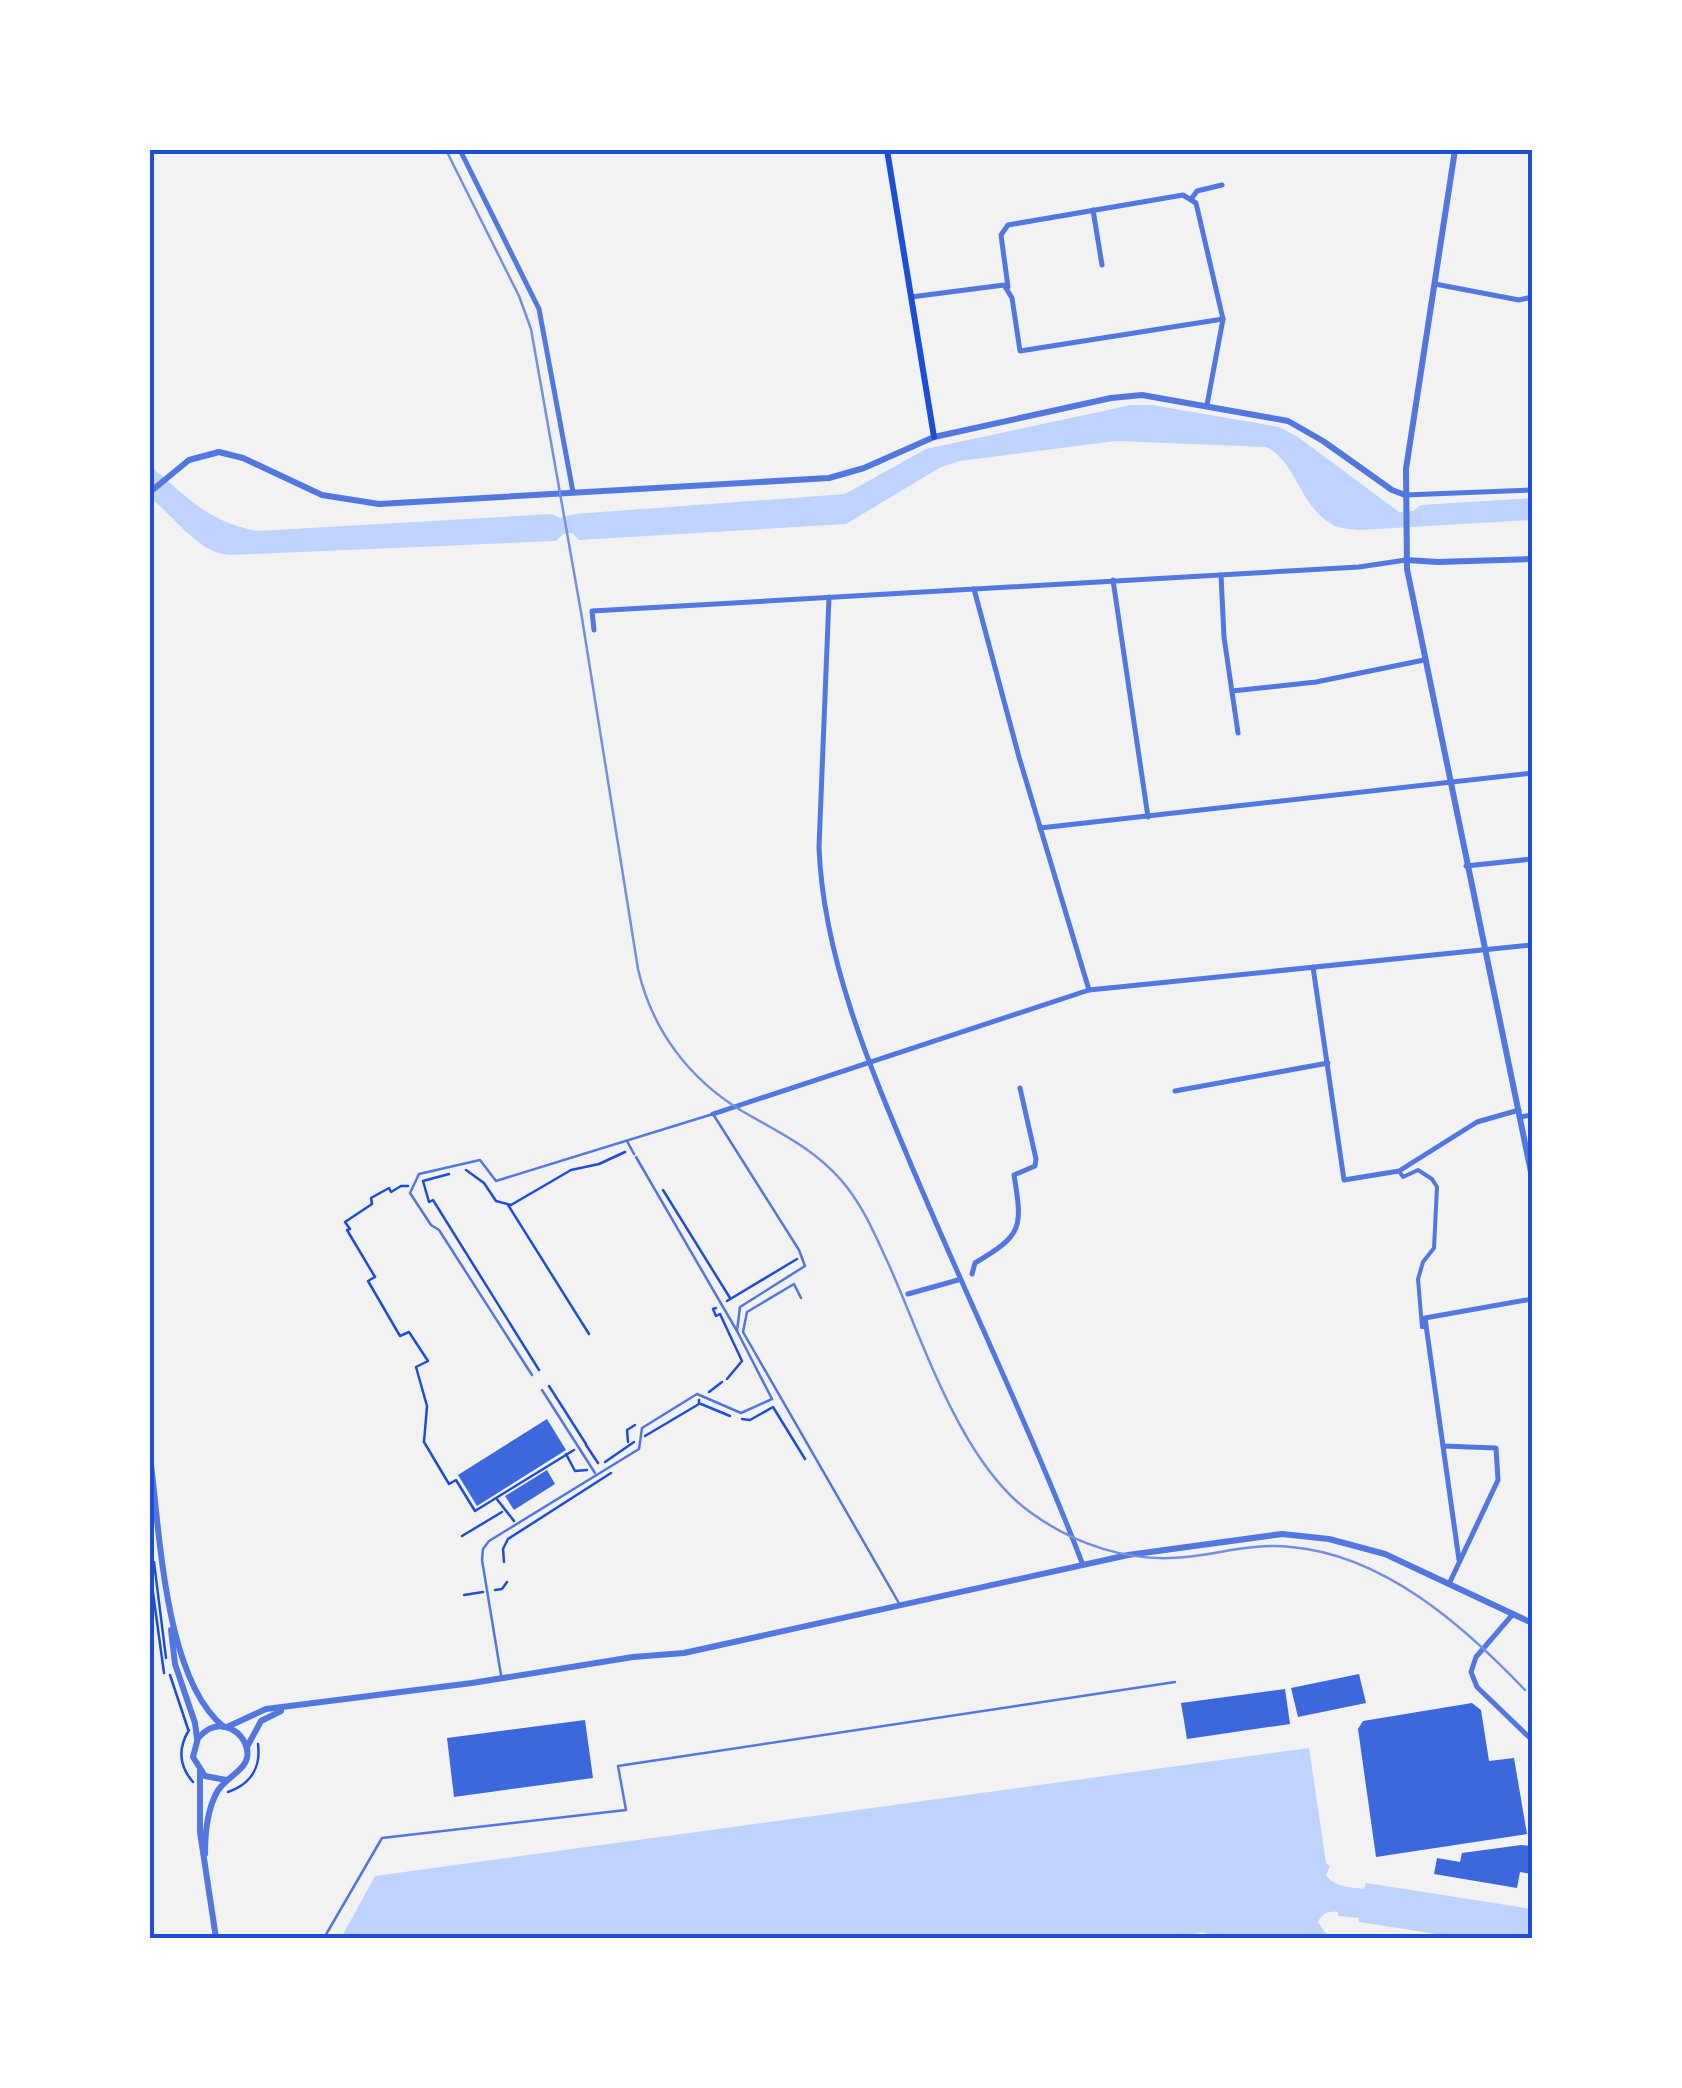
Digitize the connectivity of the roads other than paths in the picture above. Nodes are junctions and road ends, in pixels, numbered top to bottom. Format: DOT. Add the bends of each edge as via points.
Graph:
graph roads {
  1 [pos="460,150"];
  2 [pos="887,150"];
  3 [pos="1456,150"];
  4 [pos="1222,185"];
  5 [pos="1192,198"];
  6 [pos="1093,210"];
  7 [pos="1102,265"];
  8 [pos="1435,284"];
  9 [pos="1008,287"];
  10 [pos="911,297"];
  11 [pos="1532,297"];
  12 [pos="1224,320"];
  13 [pos="1207,406"];
  14 [pos="934,437"];
  15 [pos="1532,490"];
  16 [pos="150,492"];
  17 [pos="573,492"];
  18 [pos="1405,495"];
  19 [pos="1532,559"];
  20 [pos="1406,560"];
  21 [pos="1221,575"];
  22 [pos="1113,580"];
  23 [pos="974,588"];
  24 [pos="829,597"];
  25 [pos="594,630"];
  26 [pos="1424,660"];
  27 [pos="1232,692"];
  28 [pos="1238,733"];
  29 [pos="1532,773"];
  30 [pos="1449,784"];
  31 [pos="1148,817"];
  32 [pos="1040,828"];
  33 [pos="1532,859"];
  34 [pos="1466,866"];
  35 [pos="1532,944"];
  36 [pos="1484,948"];
  37 [pos="1313,967"];
  38 [pos="1089,990"];
  39 [pos="867,1062"];
  40 [pos="1328,1063"];
  41 [pos="1020,1088"];
  42 [pos="1175,1091"];
  43 [pos="713,1114"];
  44 [pos="1519,1114"];
  45 [pos="1532,1115"];
  46 [pos="626,1140"];
  47 [pos="1399,1171"];
  48 [pos="1532,1177"];
  49 [pos="972,1274"];
  50 [pos="960,1279"];
  51 [pos="908,1294"];
  52 [pos="802,1298"];
  53 [pos="1532,1299"];
  54 [pos="1426,1327"];
  55 [pos="737,1331"];
  56 [pos="532,1374"];
  57 [pos="542,1390"];
  58 [pos="1443,1446"];
  59 [pos="150,1456"];
  60 [pos="596,1475"];
  61 [pos="1459,1560"];
  62 [pos="1083,1565"];
  63 [pos="1448,1584"];
  64 [pos="901,1606"];
  65 [pos="171,1609"];
  66 [pos="1513,1614"];
  67 [pos="1532,1623"];
  68 [pos="502,1677"];
  69 [pos="1175,1682"];
  70 [pos="291,1708"];
  71 [pos="226,1727"];
  72 [pos="197,1740"];
  73 [pos="1532,1740"];
  74 [pos="246,1748"];
  75 [pos="200,1771"];
  76 [pos="226,1780"];
  77 [pos="205,1854"];
  78 [pos="216,1938"];
  79 [pos="324,1938"];
  1 -- 17 [label="street" via="540,309"];
  2 -- 10 [label="main road"];
  3 -- 8 [label="street"];
  4 -- 5 [label="street"];
  5 -- 6 [label="street"];
  5 -- 12 [label="street"];
  6 -- 7 [label="street"];
  6 -- 9 [label="street" via="1004,228"];
  8 -- 11 [label="street"];
  8 -- 18 [label="street"];
  9 -- 10 [label="street"];
  9 -- 12 [label="street" via="1020,351"];
  10 -- 14 [label="main road"];
  12 -- 13 [label="street"];
  13 -- 14 [label="street" via="1119,396"];
  13 -- 18 [label="street" via="1298,425"];
  14 -- 17 [label="street" via="829,478"];
  15 -- 18 [label="street"];
  16 -- 17 [label="street" via="204,454 229,453 322,495 372,504"];
  18 -- 20 [label="street"];
  19 -- 20 [label="street"];
  20 -- 21 [label="street"];
  20 -- 26 [label="street"];
  21 -- 22 [label="street"];
  21 -- 27 [label="street"];
  22 -- 23 [label="street"];
  22 -- 31 [label="street"];
  23 -- 24 [label="street"];
  23 -- 32 [label="street"];
  24 -- 25 [label="street" via="592,611"];
  24 -- 39 [label="street" via="820,871"];
  26 -- 27 [label="street"];
  26 -- 30 [label="street"];
  27 -- 28 [label="street"];
  29 -- 30 [label="street"];
  30 -- 31 [label="street"];
  30 -- 34 [label="street"];
  31 -- 32 [label="street"];
  32 -- 38 [label="street"];
  33 -- 34 [label="street"];
  34 -- 36 [label="street"];
  35 -- 36 [label="street"];
  36 -- 37 [label="street"];
  36 -- 44 [label="street"];
  37 -- 38 [label="street"];
  37 -- 40 [label="street"];
  38 -- 39 [label="street"];
  39 -- 43 [label="street"];
  39 -- 50 [label="street"];
  40 -- 42 [label="street"];
  40 -- 47 [label="street" via="1344,1180"];
  41 -- 49 [label="street" via="1034,1166 1014,1175 1020,1213 1012,1238 975,1263"];
  43 -- 46 [label="lane"];
  43 -- 55 [label="lane" via="804,1266 740,1308"];
  44 -- 45 [label="street"];
  44 -- 47 [label="street" via="1477,1122"];
  44 -- 48 [label="street"];
  46 -- 55 [label="lane"];
  46 -- 56 [label="lane" via="496,1181 480,1160 419,1174 412,1186 410,1194"];
  47 -- 54 [label="street" via="1403,1177 1418,1170 1437,1187 1434,1248 1418,1279"];
  50 -- 51 [label="street"];
  50 -- 62 [label="street"];
  52 -- 64 [label="lane" via="794,1284 778,1293 746,1312 743,1332"];
  53 -- 54 [label="street" via="1425,1318"];
  54 -- 58 [label="street"];
  55 -- 60 [label="lane" via="772,1399 741,1413 697,1394 642,1428 638,1448"];
  57 -- 60 [label="lane"];
  58 -- 61 [label="street"];
  58 -- 61 [label="street" via="1496,1448 1498,1480"];
  59 -- 65 [label="street"];
  60 -- 68 [label="lane" via="489,1541 482,1554"];
  61 -- 63 [label="street"];
  62 -- 63 [label="street" via="1232,1538 1295,1535 1368,1548"];
  62 -- 64 [label="street"];
  63 -- 66 [label="street"];
  64 -- 68 [label="street" via="676,1654"];
  65 -- 71 [label="street" via="188,1675 207,1711"];
  65 -- 72 [label="street" via="174,1664"];
  66 -- 67 [label="street"];
  66 -- 73 [label="street" via="1476,1657 1471,1677"];
  68 -- 70 [label="street"];
  69 -- 79 [label="lane" via="618,1766 626,1810 382,1838"];
  70 -- 71 [label="street" via="260,1710"];
  70 -- 74 [label="street" via="265,1718"];
  71 -- 72 [label="street" via="206,1730"];
  71 -- 74 [label="street"];
  72 -- 75 [label="street" via="193,1757"];
  74 -- 76 [label="street" via="244,1766"];
  75 -- 76 [label="street"];
  75 -- 77 [label="street"];
  76 -- 77 [label="street" via="209,1816"];
  77 -- 78 [label="street"];
}
